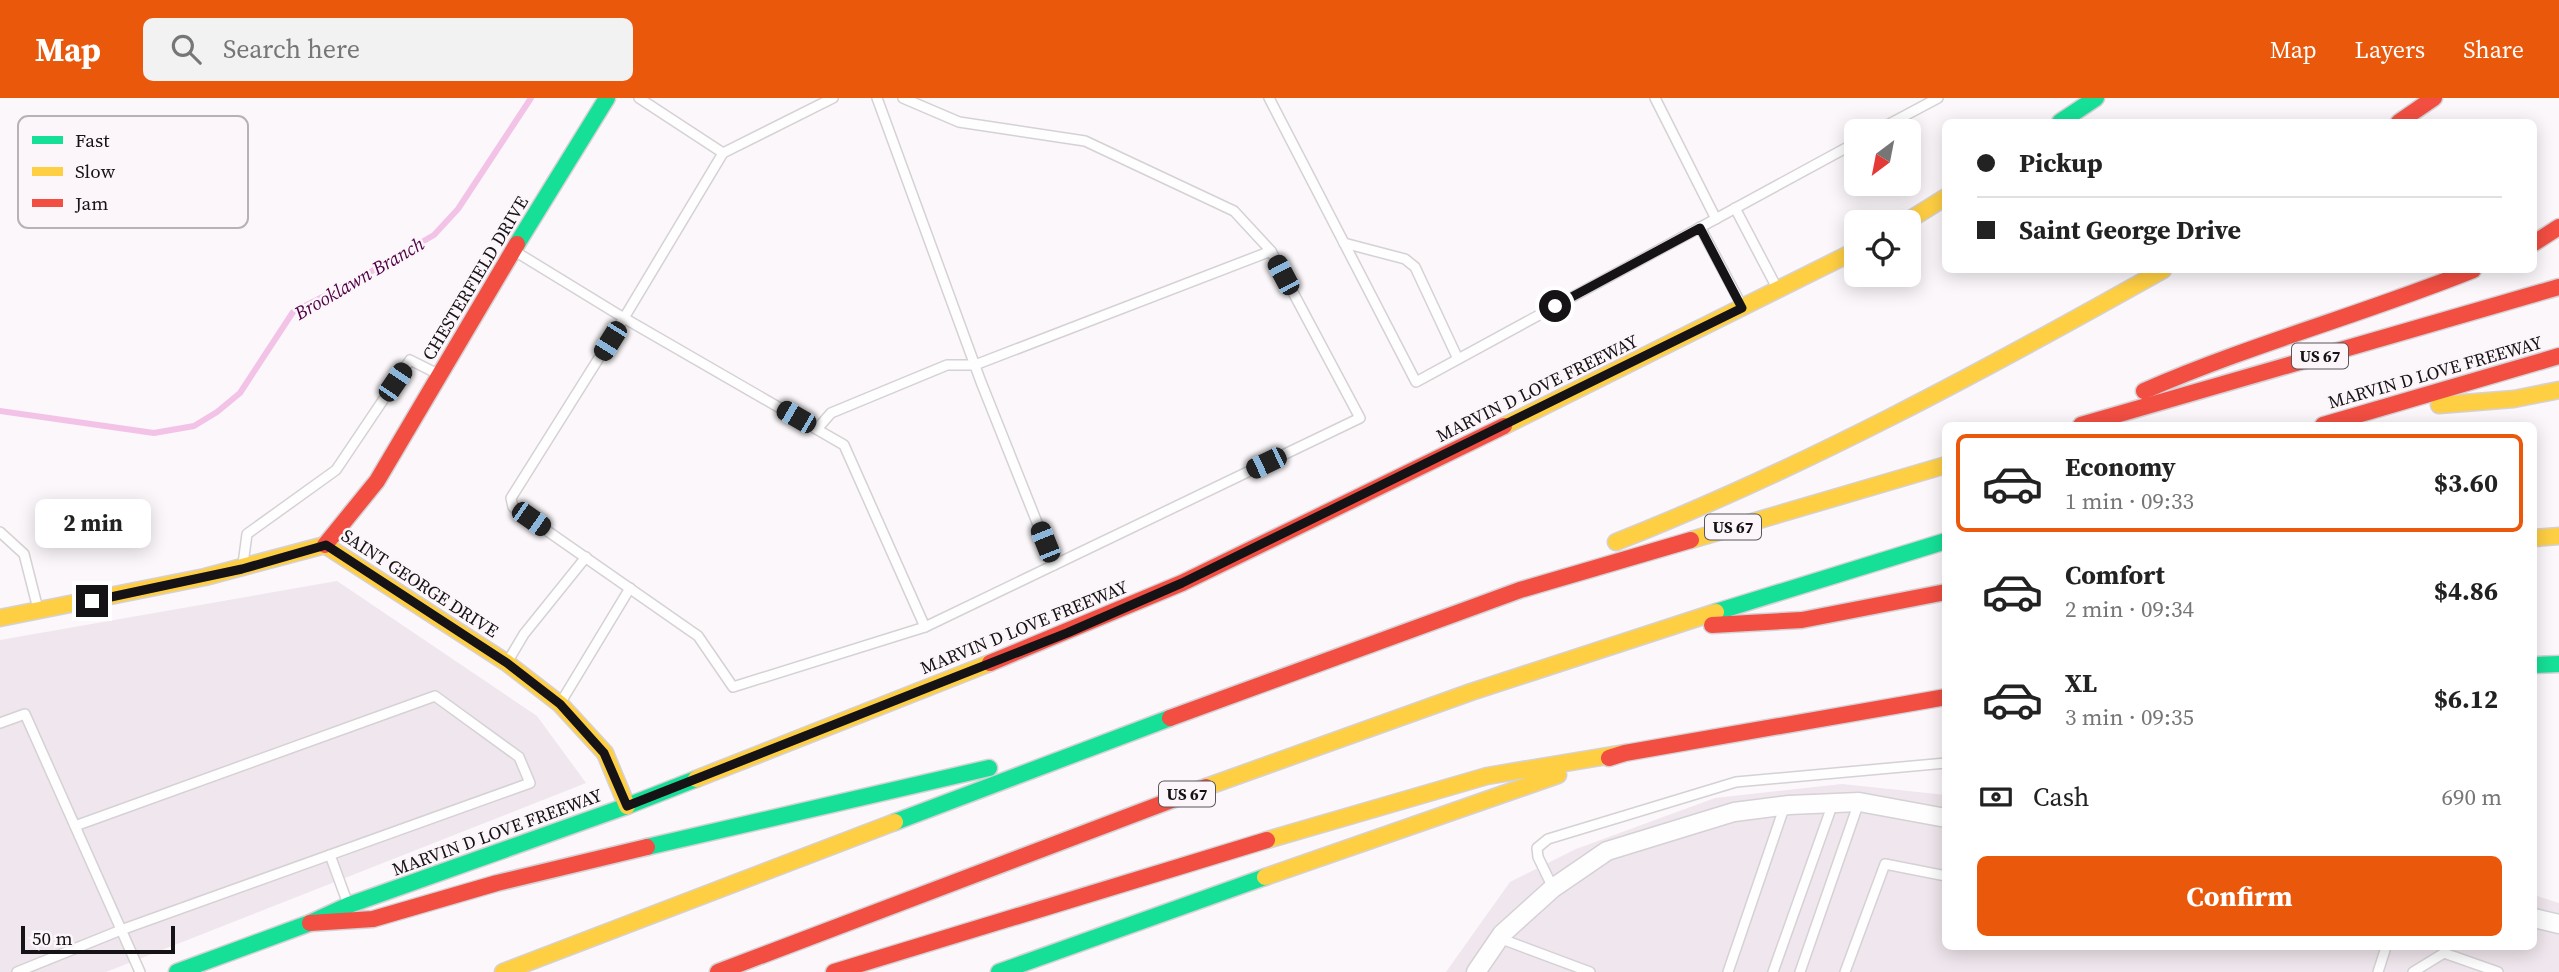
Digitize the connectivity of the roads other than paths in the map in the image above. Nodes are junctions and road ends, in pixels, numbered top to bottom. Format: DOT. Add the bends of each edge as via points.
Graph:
graph roads {
  1 [pos="607,98"];
  2 [pos="639,98"];
  3 [pos="832,98"];
  4 [pos="877,98"];
  5 [pos="903,98"];
  6 [pos="1269,98"];
  7 [pos="1655,98"];
  8 [pos="1938,98"];
  9 [pos="2095,98"];
  10 [pos="2434,98"];
  11 [pos="1899,119"];
  12 [pos="2064,119"];
  13 [pos="2403,119"];
  14 [pos="1844,149"];
  15 [pos="723,153"];
  16 [pos="1942,200"];
  17 [pos="1735,208"];
  18 [pos="1921,213"];
  19 [pos="1716,219"];
  20 [pos="1700,228"];
  21 [pos="2559,228"];
  22 [pos="2537,241"];
  23 [pos="1344,243"];
  24 [pos="513,251"];
  25 [pos="1271,251"];
  26 [pos="1844,257"];
  27 [pos="2158,273"];
  28 [pos="2466,273"];
  29 [pos="2559,287"];
  30 [pos="1778,290"];
  31 [pos="1742,308"];
  32 [pos="624,318"];
  33 [pos="2559,356"];
  34 [pos="1458,359"];
  35 [pos="975,365"];
  36 [pos="440,375"];
  37 [pos="2559,390"];
  38 [pos="2373,410"];
  39 [pos="2077,422"];
  40 [pos="2091,422"];
  41 [pos="2333,422"];
  42 [pos="817,429"];
  43 [pos="1942,466"];
  44 [pos="0,532"];
  45 [pos="2559,536"];
  46 [pos="2537,538"];
  47 [pos="1942,542"];
  48 [pos="326,545"];
  49 [pos="586,557"];
  50 [pos="1054,565"];
  51 [pos="242,569"];
  52 [pos="630,588"];
  53 [pos="1520,590"];
  54 [pos="1942,593"];
  55 [pos="39,611"];
  56 [pos="0,618"];
  57 [pos="925,626"];
  58 [pos="1660,628"];
  59 [pos="507,663"];
  60 [pos="2559,664"];
  61 [pos="2537,665"];
  62 [pos="1942,698"];
  63 [pos="560,704"];
  64 [pos="0,723"];
  65 [pos="1625,753"];
  66 [pos="1060,758"];
  67 [pos="1942,763"];
  68 [pos="1859,802"];
  69 [pos="1833,803"];
  70 [pos="1785,805"];
  71 [pos="627,806"];
  72 [pos="1942,817"];
  73 [pos="75,826"];
  74 [pos="330,855"];
  75 [pos="1942,875"];
  76 [pos="1553,888"];
  77 [pos="349,905"];
  78 [pos="2537,919"];
  79 [pos="310,923"];
  80 [pos="2559,924"];
  81 [pos="121,930"];
  82 [pos="1499,938"];
  83 [pos="2385,950"];
  84 [pos="18,972"];
  85 [pos="140,972"];
  86 [pos="177,972"];
  87 [pos="503,972"];
  88 [pos="718,972"];
  89 [pos="834,972"];
  90 [pos="999,972"];
  91 [pos="1476,972"];
  92 [pos="1590,972"];
  93 [pos="1728,972"];
  94 [pos="1773,972"];
  95 [pos="1800,972"];
  96 [pos="1845,972"];
  97 [pos="2378,972"];
  98 [pos="2413,972"];
  99 [pos="2498,972"];
  1 -- 24 [label="main road, CHESTERFIELD DRIVE"];
  2 -- 15 [label="lane"];
  3 -- 15 [label="lane"];
  4 -- 35 [label="lane"];
  5 -- 25 [label="lane" via="959,122 1085,141 1234,211"];
  6 -- 23 [label="lane"];
  7 -- 19 [label="lane"];
  8 -- 11 [label="lane"];
  9 -- 12 [label="main road"];
  10 -- 13 [label="main road"];
  14 -- 17 [label="lane"];
  15 -- 32 [label="lane"];
  16 -- 18 [label="main road"];
  17 -- 19 [label="lane"];
  17 -- 30 [label="lane"];
  19 -- 20 [label="lane"];
  20 -- 31 [label="lane"];
  20 -- 34 [label="lane"];
  21 -- 22 [label="main road"];
  23 -- 34 [label="lane" via="1405,259 1415,267"];
  23 -- 34 [label="lane" via="1416,382"];
  24 -- 32 [label="lane"];
  24 -- 36 [label="main road, CHESTERFIELD DRIVE"];
  25 -- 35 [label="lane"];
  25 -- 50 [label="lane" via="1360,418"];
  26 -- 30 [label="main road, MARVIN D LOVE FREEWAY"];
  27 -- 53 [label="main road" via="1818,455 1699,509 1548,568"];
  28 -- 39 [label="main road" via="2185,372"];
  29 -- 40 [label="main road, US 67"];
  30 -- 31 [label="main road, MARVIN D LOVE FREEWAY"];
  31 -- 71 [label="main road, MARVIN D LOVE FREEWAY" via="1182,583"];
  32 -- 42 [label="lane"];
  32 -- 49 [label="lane" via="511,498 513,506"];
  33 -- 38 [label="main road, MARVIN D LOVE FREEWAY"];
  35 -- 42 [label="lane" via="947,365 831,413"];
  35 -- 50 [label="lane"];
  36 -- 48 [label="main road, CHESTERFIELD DRIVE" via="377,481"];
  36 -- 51 [label="lane" via="410,360 336,470 247,534"];
  37 -- 38 [label="main road" via="2514,399"];
  38 -- 41 [label="main road, MARVIN D LOVE FREEWAY"];
  42 -- 57 [label="lane" via="844,445"];
  43 -- 53 [label="main road, US 67"];
  44 -- 55 [label="lane" via="24,554"];
  45 -- 46 [label="main road"];
  47 -- 58 [label="main road, US 67"];
  48 -- 51 [label="main road, SAINT GEORGE DRIVE"];
  48 -- 59 [label="main road, SAINT GEORGE DRIVE"];
  49 -- 52 [label="lane"];
  49 -- 59 [label="lane" via="524,634"];
  50 -- 57 [label="lane"];
  51 -- 55 [label="main road, SAINT GEORGE DRIVE"];
  52 -- 57 [label="lane" via="698,635 733,687"];
  52 -- 63 [label="lane"];
  53 -- 66 [label="main road, US 67"];
  54 -- 58 [label="main road" via="1802,620"];
  55 -- 56 [label="main road, SAINT GEORGE DRIVE"];
  58 -- 88 [label="main road, US 67" via="1230,777"];
  59 -- 63 [label="main road, SAINT GEORGE DRIVE"];
  60 -- 61 [label="main road"];
  62 -- 65 [label="main road"];
  63 -- 71 [label="main road, SAINT GEORGE DRIVE" via="604,753"];
  64 -- 73 [label="lane" via="24,714"];
  65 -- 89 [label="main road" via="1487,776"];
  65 -- 90 [label="main road"];
  66 -- 79 [label="main road" via="991,767 770,817 497,883 373,919"];
  66 -- 87 [label="main road, US 67"];
  67 -- 76 [label="lane" via="1735,782 1548,839 1538,848 1538,857"];
  68 -- 69 [label="street"];
  68 -- 72 [label="street"];
  68 -- 95 [label="lane"];
  69 -- 70 [label="street"];
  69 -- 94 [label="lane"];
  70 -- 76 [label="street" via="1734,812 1607,851"];
  70 -- 93 [label="lane"];
  71 -- 77 [label="main road, MARVIN D LOVE FREEWAY"];
  73 -- 74 [label="lane" via="435,696 519,757 530,783"];
  73 -- 81 [label="lane"];
  74 -- 77 [label="lane"];
  74 -- 81 [label="lane"];
  75 -- 96 [label="lane" via="1885,864"];
  76 -- 82 [label="street"];
  77 -- 79 [label="main road, MARVIN D LOVE FREEWAY"];
  78 -- 80 [label="street"];
  79 -- 86 [label="main road, MARVIN D LOVE FREEWAY"];
  81 -- 84 [label="lane"];
  81 -- 85 [label="lane"];
  82 -- 91 [label="street"];
  82 -- 92 [label="lane"];
  83 -- 97 [label="lane"];
  98 -- 99 [label="lane" via="2444,953"];
}
